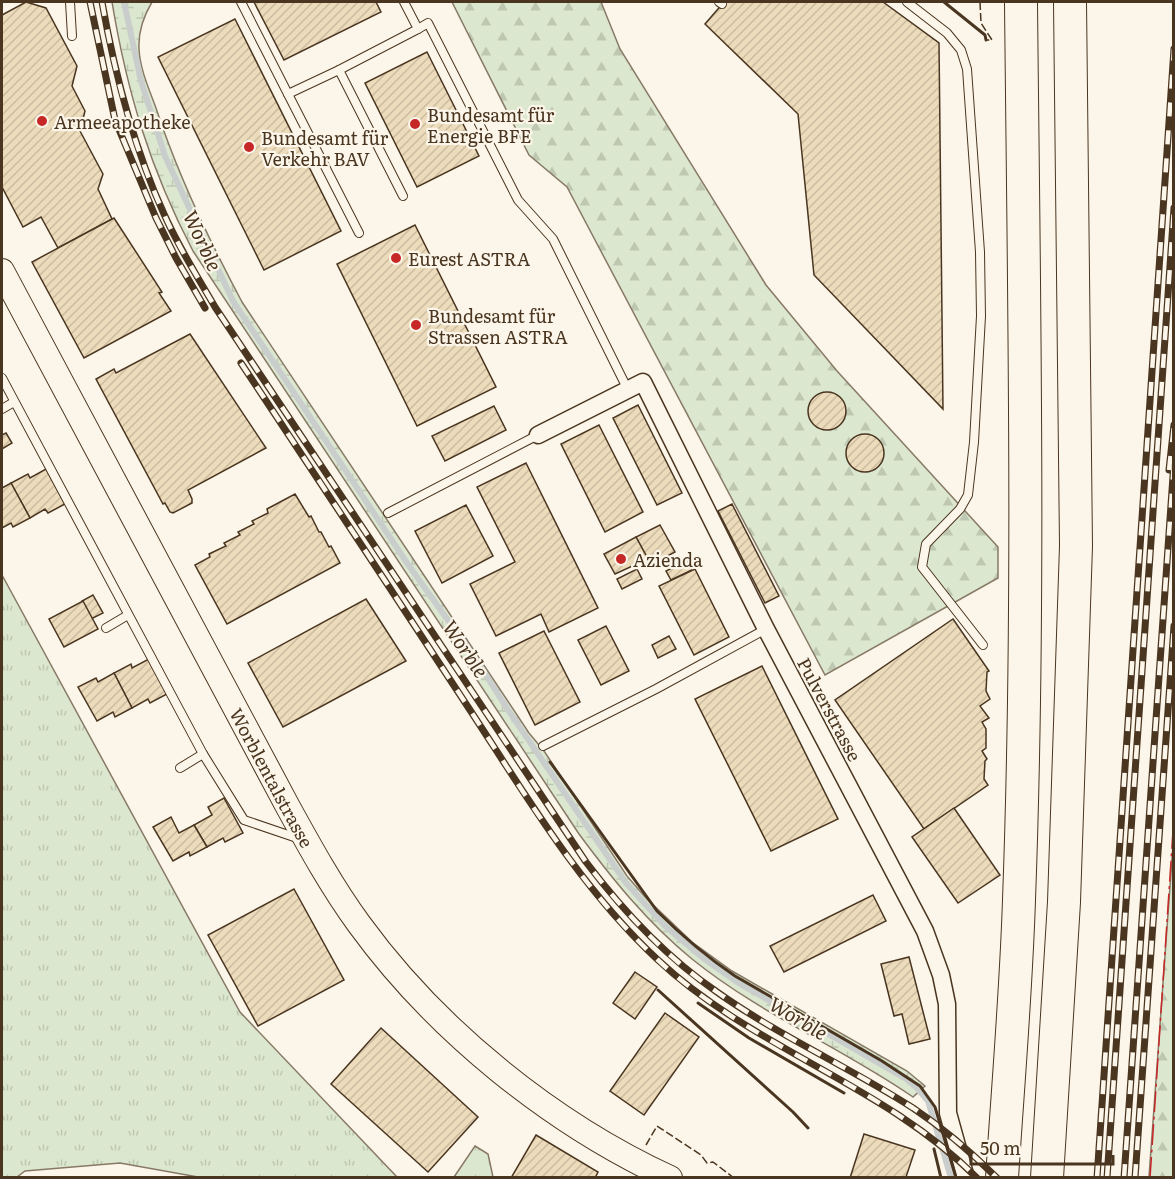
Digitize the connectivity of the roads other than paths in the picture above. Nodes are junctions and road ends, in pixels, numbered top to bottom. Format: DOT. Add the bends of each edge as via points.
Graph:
graph roads {
  1 [pos="70,2"];
  2 [pos="241,2"];
  3 [pos="404,2"];
  4 [pos="907,2"];
  5 [pos="1021,2"];
  6 [pos="1070,2"];
  7 [pos="418,29"];
  8 [pos="72,36"];
  9 [pos="339,70"];
  10 [pos="288,94"];
  11 [pos="403,196"];
  12 [pos="359,233"];
  13 [pos="2,272"];
  14 [pos="2,378"];
  15 [pos="628,390"];
  16 [pos="14,402"];
  17 [pos="2,409"];
  18 [pos="538,435"];
  19 [pos="388,513"];
  20 [pos="128,615"];
  21 [pos="105,628"];
  22 [pos="766,629"];
  23 [pos="983,645"];
  24 [pos="543,746"];
  25 [pos="203,754"];
  26 [pos="180,768"];
  27 [pos="307,842"];
  28 [pos="670,1178"];
  29 [pos="966,1178"];
  30 [pos="1002,1178"];
  31 [pos="1047,1178"];
  1 -- 8 [label="lane"];
  2 -- 10 [label="lane"];
  3 -- 7 [label="lane"];
  4 -- 23 [label="lane" via="947,33 961,50 967,69 980,252 974,442 968,495 960,509 926,544 922,567"];
  5 -- 30 [label="highway" via="1026,445 1022,786"];
  6 -- 31 [label="highway" via="1076,546 1064,902"];
  7 -- 9 [label="lane"];
  7 -- 15 [label="lane" via="428,23 518,200 553,239"];
  9 -- 10 [label="lane"];
  9 -- 11 [label="lane"];
  10 -- 12 [label="lane"];
  13 -- 27 [label="main road, Worblentalstrasse"];
  14 -- 16 [label="lane"];
  15 -- 18 [label="street"];
  15 -- 22 [label="street, Pulverstrasse" via="643,382"];
  16 -- 17 [label="lane"];
  16 -- 20 [label="lane"];
  18 -- 19 [label="lane"];
  20 -- 21 [label="lane"];
  20 -- 25 [label="lane"];
  22 -- 24 [label="lane"];
  22 -- 29 [label="street, Pulverstrasse" via="934,952 946,1004 948,1113"];
  25 -- 26 [label="lane"];
  25 -- 27 [label="lane" via="244,820"];
  27 -- 28 [label="main road, Worblentalstrasse" via="370,938 448,1025 492,1064 561,1114"];
}
